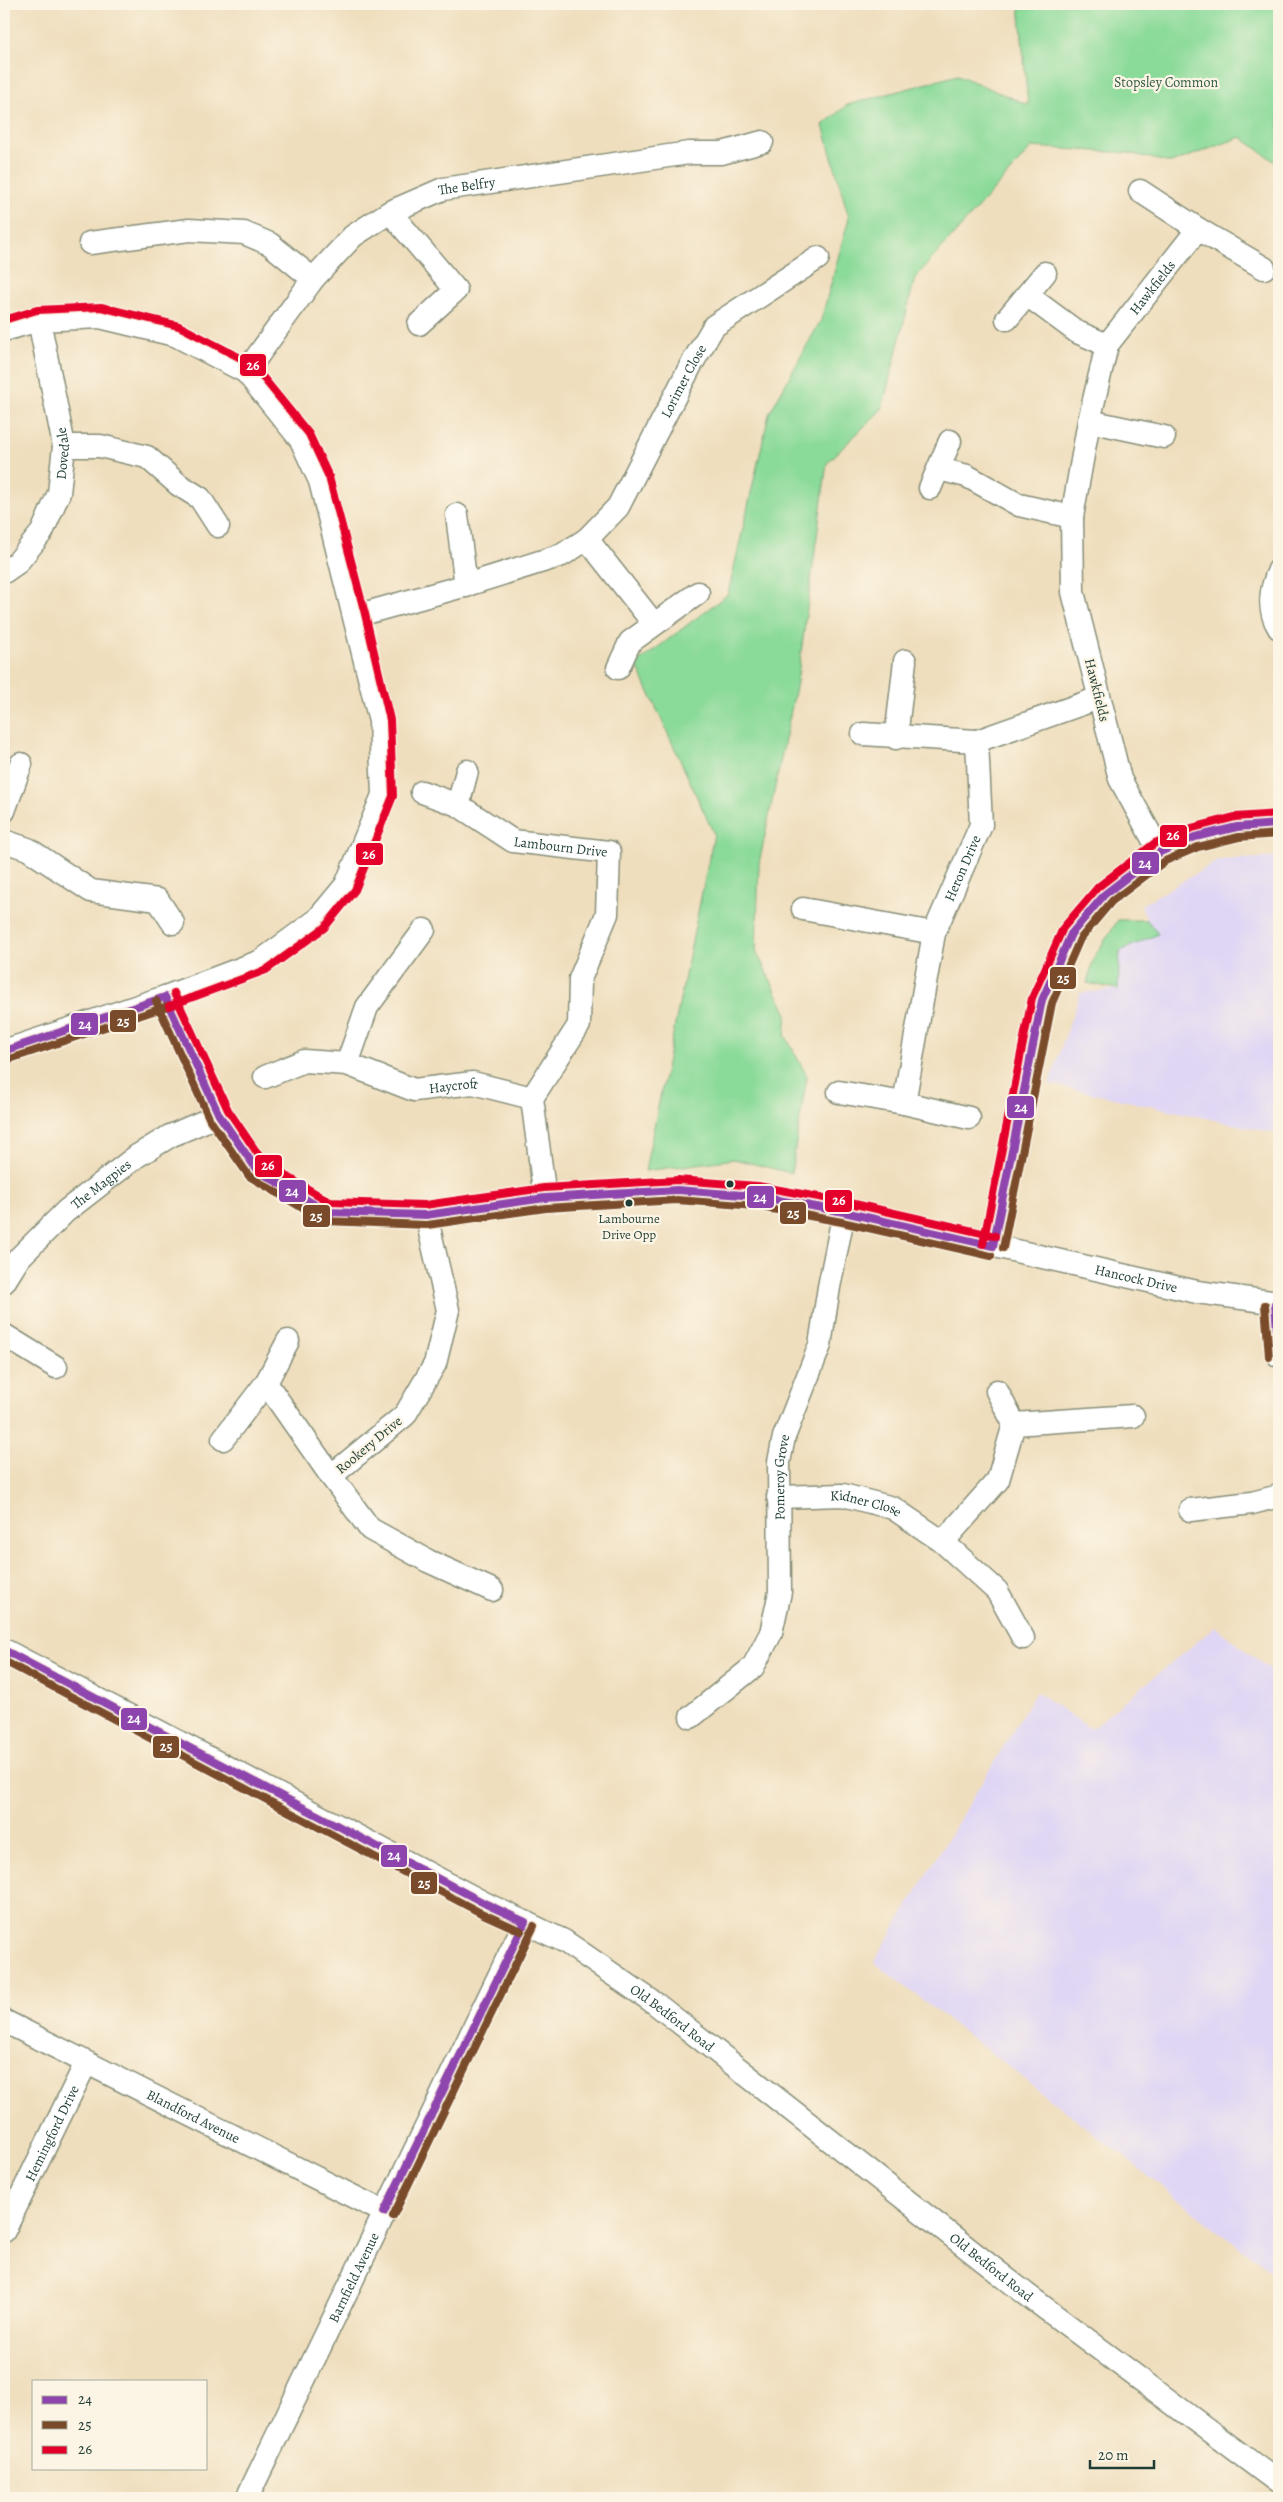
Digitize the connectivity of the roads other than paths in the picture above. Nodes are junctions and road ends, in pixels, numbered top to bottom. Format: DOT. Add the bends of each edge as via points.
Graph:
graph roads {
  1 [pos="762,142"];
  2 [pos="1140,191"];
  3 [pos="390,212"];
  4 [pos="1198,229"];
  5 [pos="90,243"];
  6 [pos="818,258"];
  7 [pos="1264,268"];
  8 [pos="1045,273"];
  9 [pos="313,279"];
  10 [pos="1026,296"];
  11 [pos="1007,319"];
  12 [pos="39,320"];
  13 [pos="419,324"];
  14 [pos="4,330"];
  15 [pos="1107,345"];
  16 [pos="246,372"];
  17 [pos="1089,421"];
  18 [pos="1164,437"];
  19 [pos="950,441"];
  20 [pos="64,446"];
  21 [pos="457,515"];
  22 [pos="1072,517"];
  23 [pos="218,526"];
  24 [pos="587,539"];
  25 [pos="1279,570"];
  26 [pos="4,572"];
  27 [pos="466,586"];
  28 [pos="698,593"];
  29 [pos="355,616"];
  30 [pos="654,624"];
  31 [pos="1279,628"];
  32 [pos="905,661"];
  33 [pos="618,668"];
  34 [pos="1099,698"];
  35 [pos="862,734"];
  36 [pos="896,738"];
  37 [pos="977,741"];
  38 [pos="21,764"];
  39 [pos="467,771"];
  40 [pos="422,792"];
  41 [pos="458,805"];
  42 [pos="4,811"];
  43 [pos="1279,824"];
  44 [pos="4,841"];
  45 [pos="1160,852"];
  46 [pos="803,909"];
  47 [pos="173,923"];
  48 [pos="424,930"];
  49 [pos="934,933"];
  50 [pos="166,996"];
  51 [pos="4,1051"];
  52 [pos="347,1064"];
  53 [pos="265,1077"];
  54 [pos="839,1092"];
  55 [pos="532,1098"];
  56 [pos="904,1103"];
  57 [pos="219,1115"];
  58 [pos="970,1118"];
  59 [pos="545,1198"];
  60 [pos="844,1212"];
  61 [pos="426,1215"];
  62 [pos="993,1246"];
  63 [pos="4,1282"];
  64 [pos="1277,1304"];
  65 [pos="4,1335"];
  66 [pos="288,1341"];
  67 [pos="1279,1356"];
  68 [pos="56,1367"];
  69 [pos="266,1383"];
  70 [pos="997,1391"];
  71 [pos="1133,1416"];
  72 [pos="1014,1424"];
  73 [pos="223,1439"];
  74 [pos="331,1476"];
  75 [pos="1279,1496"];
  76 [pos="778,1497"];
  77 [pos="1190,1510"];
  78 [pos="943,1542"];
  79 [pos="492,1590"];
  80 [pos="1023,1638"];
  81 [pos="4,1650"];
  82 [pos="691,1717"];
  83 [pos="525,1922"];
  84 [pos="4,2021"];
  85 [pos="86,2062"];
  86 [pos="384,2212"];
  87 [pos="4,2232"];
  88 [pos="1279,2483"];
  89 [pos="247,2498"];
  1 -- 3 [label="street, The Belfry" via="722,153 689,153 443,189"];
  2 -- 4 [label="street"];
  3 -- 9 [label="street, The Belfry" via="353,236"];
  3 -- 13 [label="street" via="456,290"];
  4 -- 7 [label="street"];
  4 -- 15 [label="street, Hawkfields"];
  5 -- 9 [label="street" via="189,230 244,233 270,244"];
  6 -- 24 [label="street, Lorimer Close" via="714,326 618,507"];
  8 -- 10 [label="street"];
  9 -- 16 [label="street, The Belfry"];
  10 -- 11 [label="street"];
  10 -- 15 [label="street" via="1077,332"];
  12 -- 14 [label="street"];
  12 -- 16 [label="street" via="100,317 175,335"];
  12 -- 20 [label="street, Dovedale"];
  15 -- 17 [label="street, Hawkfields"];
  16 -- 29 [label="street" via="301,440 316,473"];
  17 -- 18 [label="street"];
  17 -- 22 [label="street, Hawkfields"];
  19 -- 22 [label="street" via="935,478 967,476 1019,505"];
  20 -- 23 [label="street" via="100,446 146,457 200,498"];
  20 -- 26 [label="street, Dovedale" via="59,493 42,532 17,563"];
  21 -- 27 [label="street"];
  22 -- 34 [label="street, Hawkfields" via="1073,592"];
  24 -- 27 [label="street, Lorimer Close" via="562,556"];
  24 -- 30 [label="street"];
  25 -- 31 [label="street" via="1273,583 1271,601 1273,618"];
  27 -- 29 [label="street, Lorimer Close"];
  28 -- 30 [label="street"];
  29 -- 50 [label="street" via="380,721 383,794 346,885 317,920 261,961"];
  30 -- 33 [label="street" via="630,642"];
  32 -- 36 [label="street"];
  34 -- 37 [label="street"];
  34 -- 45 [label="street, Hawkfields" via="1120,779"];
  35 -- 36 [label="street"];
  36 -- 37 [label="street"];
  37 -- 49 [label="street, Heron Drive" via="981,826"];
  38 -- 42 [label="street"];
  39 -- 41 [label="street"];
  40 -- 41 [label="street, Lambourn Drive"];
  41 -- 55 [label="street, Lambourn Drive" via="513,841 609,852 607,914 580,979 579,1025"];
  43 -- 45 [label="street" via="1237,827 1194,837"];
  44 -- 47 [label="street" via="28,849 92,891 158,900"];
  45 -- 62 [label="street" via="1105,894 1072,934 1042,1000"];
  46 -- 49 [label="street"];
  48 -- 52 [label="street" via="367,1007"];
  49 -- 56 [label="street, Heron Drive"];
  50 -- 51 [label="street"];
  50 -- 57 [label="street, Hancock Drive"];
  52 -- 53 [label="street, Haycroft" via="304,1061"];
  52 -- 55 [label="street, Haycroft" via="414,1090 473,1083"];
  54 -- 56 [label="street"];
  55 -- 59 [label="street"];
  56 -- 58 [label="street"];
  57 -- 61 [label="street, Hancock Drive" via="257,1170 327,1212"];
  57 -- 63 [label="street, The Magpies" via="170,1136 74,1205 19,1258"];
  59 -- 60 [label="street, Hancock Drive" via="677,1190 756,1196"];
  59 -- 61 [label="street, Hancock Drive"];
  60 -- 62 [label="street, Hancock Drive"];
  60 -- 76 [label="street, Pomeroy Grove" via="820,1344 784,1437"];
  61 -- 74 [label="street, Rookery Drive" via="448,1310 435,1364 405,1415"];
  62 -- 64 [label="street, Hancock Drive" via="1197,1292"];
  64 -- 67 [label="street"];
  65 -- 68 [label="street"];
  66 -- 69 [label="street"];
  69 -- 73 [label="street"];
  69 -- 74 [label="street, Rookery Drive"];
  70 -- 72 [label="street"];
  71 -- 72 [label="street"];
  72 -- 78 [label="street" via="998,1480"];
  74 -- 79 [label="street, Rookery Drive" via="370,1529 428,1561"];
  75 -- 77 [label="street" via="1252,1503"];
  76 -- 78 [label="street, Kidner Close" via="843,1495 893,1508"];
  76 -- 82 [label="street, Pomeroy Grove" via="780,1592 771,1633 753,1667"];
  78 -- 80 [label="street, Kidner Close" via="997,1592"];
  81 -- 83 [label="street, Old Bedford Road"];
  83 -- 86 [label="street, Barnfield Avenue"];
  83 -- 88 [label="street, Old Bedford Road" via="564,1941 656,2004 1026,2294"];
  84 -- 85 [label="street, Blandford Avenue"];
  85 -- 86 [label="street, Blandford Avenue"];
  85 -- 87 [label="street, Hemingford Drive"];
  86 -- 89 [label="street, Barnfield Avenue"];
}
